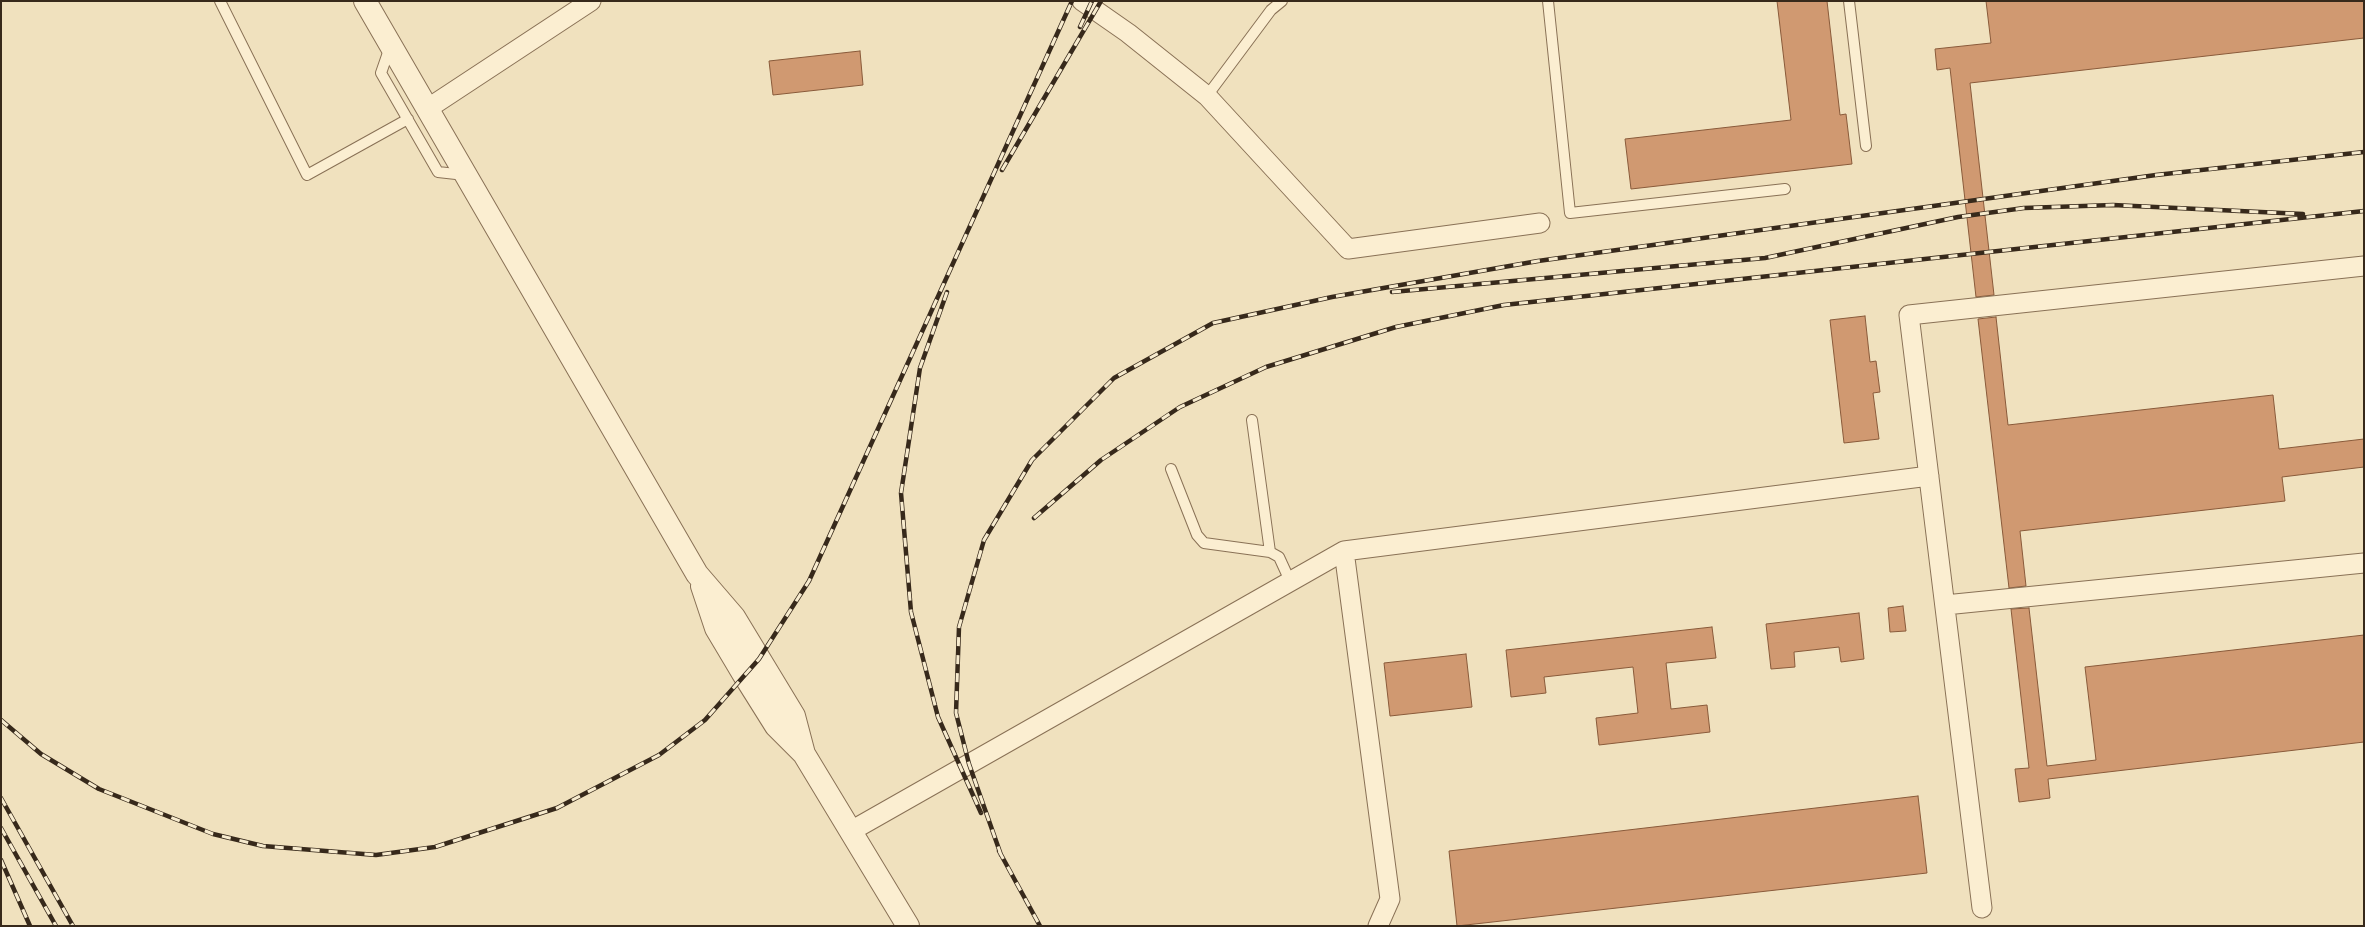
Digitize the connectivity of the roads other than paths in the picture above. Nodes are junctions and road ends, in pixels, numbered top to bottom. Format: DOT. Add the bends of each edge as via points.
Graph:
graph roads {
  1 [pos="220,1"];
  2 [pos="365,1"];
  3 [pos="591,1"];
  4 [pos="1082,1"];
  5 [pos="1282,1"];
  6 [pos="1548,1"];
  7 [pos="1849,1"];
  8 [pos="390,45"];
  9 [pos="1206,96"];
  10 [pos="427,110"];
  11 [pos="408,120"];
  12 [pos="1866,146"];
  13 [pos="465,175"];
  14 [pos="1785,188"];
  15 [pos="1540,223"];
  16 [pos="2364,266"];
  17 [pos="1252,420"];
  18 [pos="1171,469"];
  19 [pos="1929,476"];
  20 [pos="1344,551"];
  21 [pos="1270,552"];
  22 [pos="2364,563"];
  23 [pos="1290,581"];
  24 [pos="1945,605"];
  25 [pos="851,831"];
  26 [pos="1982,908"];
  27 [pos="908,926"];
  28 [pos="1378,926"];
  1 -- 11 [label="lane" via="307,175"];
  2 -- 8 [label="street"];
  3 -- 10 [label="street"];
  4 -- 9 [label="street" via="1128,33"];
  5 -- 9 [label="lane" via="1272,10"];
  6 -- 14 [label="lane" via="1570,213"];
  7 -- 12 [label="lane"];
  8 -- 10 [label="street"];
  8 -- 11 [label="lane" via="381,73"];
  9 -- 15 [label="street" via="1348,249"];
  10 -- 13 [label="street"];
  11 -- 13 [label="lane" via="438,172"];
  13 -- 25 [label="street" via="697,574 716,628 776,726 804,754"];
  16 -- 19 [label="street" via="1909,315"];
  17 -- 21 [label="lane"];
  18 -- 21 [label="lane" via="1197,535 1204,543"];
  19 -- 20 [label="street"];
  19 -- 24 [label="street"];
  20 -- 23 [label="street"];
  20 -- 28 [label="street" via="1390,899"];
  21 -- 23 [label="lane" via="1279,557"];
  22 -- 24 [label="street"];
  23 -- 25 [label="street"];
  24 -- 26 [label="street"];
  25 -- 27 [label="street"];
}
